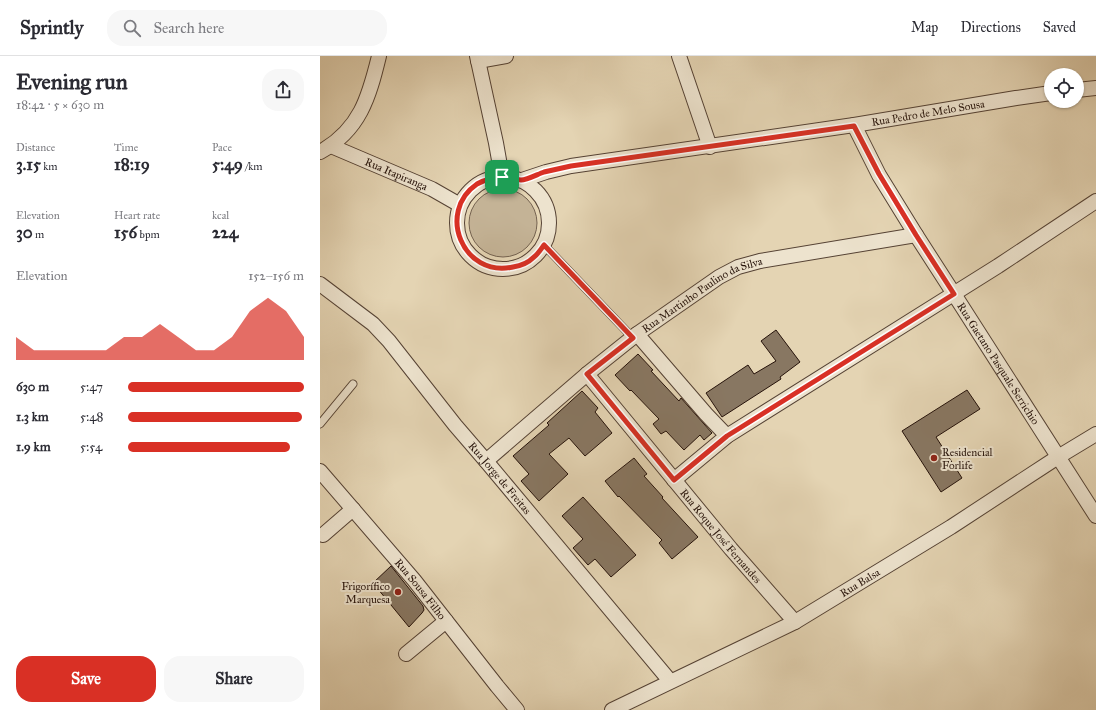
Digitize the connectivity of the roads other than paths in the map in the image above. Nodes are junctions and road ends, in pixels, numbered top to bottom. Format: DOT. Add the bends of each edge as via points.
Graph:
graph roads {
  1 [pos="379,56"];
  2 [pos="506,56"];
  3 [pos="679,56"];
  4 [pos="477,58"];
  5 [pos="1096,88"];
  6 [pos="1084,89"];
  7 [pos="1044,94"];
  8 [pos="854,126"];
  9 [pos="710,147"];
  10 [pos="326,149"];
  11 [pos="502,177"];
  12 [pos="522,180"];
  13 [pos="1096,202"];
  14 [pos="460,205"];
  15 [pos="916,235"];
  16 [pos="544,245"];
  17 [pos="320,284"];
  18 [pos="954,294"];
  19 [pos="635,336"];
  20 [pos="587,374"];
  21 [pos="353,384"];
  22 [pos="320,424"];
  23 [pos="1096,434"];
  24 [pos="727,436"];
  25 [pos="1058,457"];
  26 [pos="486,461"];
  27 [pos="320,471"];
  28 [pos="674,480"];
  29 [pos="353,509"];
  30 [pos="1096,516"];
  31 [pos="323,535"];
  32 [pos="446,621"];
  33 [pos="795,622"];
  34 [pos="406,654"];
  35 [pos="670,681"];
  36 [pos="517,710"];
  37 [pos="612,710"];
  1 -- 10 [label="street" via="371,88 352,126"];
  2 -- 4 [label="street"];
  3 -- 9 [label="street"];
  4 -- 11 [label="street"];
  5 -- 6 [label="street"];
  7 -- 8 [label="street, Rua Pedro de Melo Sousa"];
  8 -- 9 [label="street, Rua Pedro de Melo Sousa"];
  8 -- 15 [label="street, Rua Gaetano Pasquale Serrichio" via="879,174"];
  9 -- 12 [label="street, Rua Pedro de Melo Sousa" via="571,166"];
  10 -- 14 [label="street, Rua Itapiranga" via="432,189"];
  11 -- 12 [label="street"];
  11 -- 14 [label="street" via="477,184"];
  12 -- 16 [label="street" via="535,189 548,209 550,221"];
  13 -- 18 [label="street"];
  14 -- 16 [label="street" via="458,235 465,249 476,260 490,267 505,269 521,266 534,257"];
  15 -- 18 [label="street, Rua Gaetano Pasquale Serrichio"];
  15 -- 19 [label="street, Rua Martinho Paulino da Silva" via="760,261 738,267 719,277"];
  16 -- 19 [label="lane"];
  17 -- 26 [label="street, Rua Jorge de Freitas" via="373,324 389,341"];
  18 -- 24 [label="street"];
  18 -- 25 [label="street, Rua Gaetano Pasquale Serrichio"];
  19 -- 20 [label="street, Rua Martinho Paulino da Silva"];
  19 -- 24 [label="street"];
  20 -- 26 [label="street, Rua Martinho Paulino da Silva"];
  20 -- 28 [label="street, Rua Roque José Fernandes"];
  21 -- 22 [label="lane"];
  23 -- 25 [label="street, Rua Balsa"];
  24 -- 28 [label="street"];
  25 -- 30 [label="street, Rua Gaetano Pasquale Serrichio"];
  25 -- 33 [label="street, Rua Balsa" via="951,527"];
  26 -- 35 [label="street, Rua Jorge de Freitas"];
  27 -- 29 [label="street, Rua Sousa Filho"];
  28 -- 33 [label="street, Rua Roque José Fernandes"];
  29 -- 31 [label="street"];
  29 -- 32 [label="street, Rua Sousa Filho"];
  32 -- 34 [label="street"];
  32 -- 36 [label="street, Rua Sousa Filho"];
  33 -- 35 [label="street, Rua Balsa"];
  35 -- 37 [label="street, Rua Balsa"];
}
